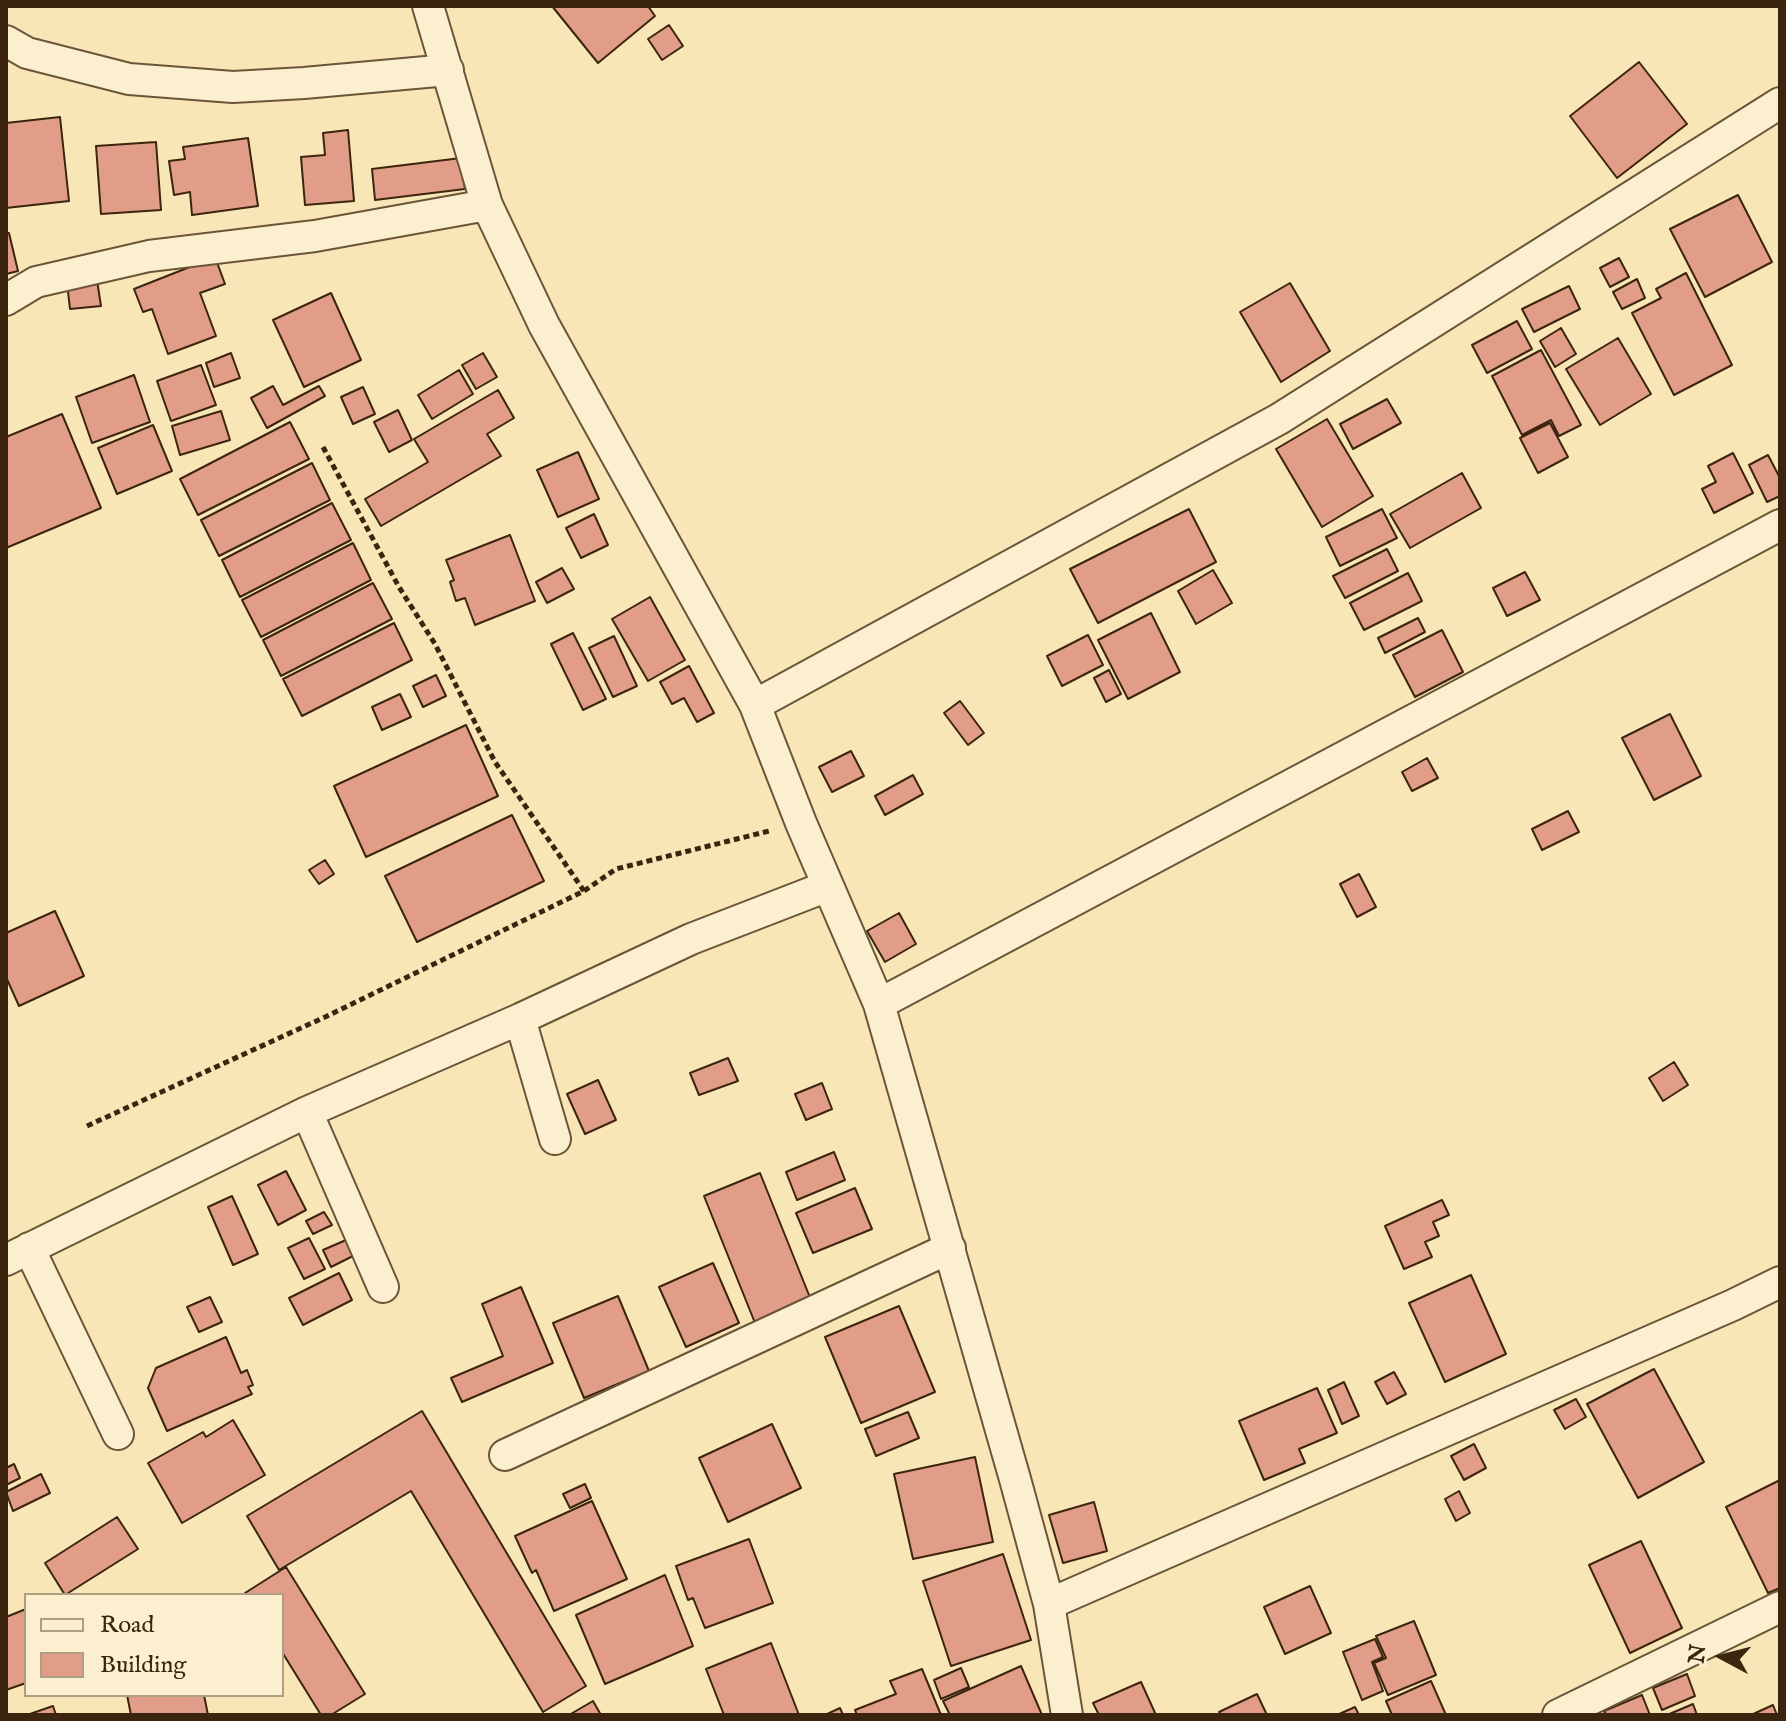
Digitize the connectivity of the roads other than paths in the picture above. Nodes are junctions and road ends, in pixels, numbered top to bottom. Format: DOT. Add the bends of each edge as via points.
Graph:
graph roads {
  1 [pos="428,6"];
  2 [pos="6,41"];
  3 [pos="448,70"];
  4 [pos="1780,103"];
  5 [pos="487,205"];
  6 [pos="6,300"];
  7 [pos="1780,525"];
  8 [pos="755,705"];
  9 [pos="828,886"];
  10 [pos="879,1004"];
  11 [pos="520,1019"];
  12 [pos="307,1112"];
  13 [pos="555,1139"];
  14 [pos="950,1248"];
  15 [pos="18,1254"];
  16 [pos="1780,1282"];
  17 [pos="383,1287"];
  18 [pos="118,1434"];
  19 [pos="505,1455"];
  20 [pos="1049,1604"];
  21 [pos="1780,1607"];
  22 [pos="1067,1715"];
  23 [pos="1558,1715"];
  1 -- 3 [label="street"];
  2 -- 3 [label="street" via="27,53 129,79 233,87"];
  3 -- 5 [label="street"];
  4 -- 8 [label="street" via="1279,419"];
  5 -- 6 [label="street" via="315,236 149,256 36,282"];
  5 -- 8 [label="street" via="544,325"];
  7 -- 10 [label="street"];
  8 -- 9 [label="street"];
  9 -- 10 [label="street"];
  9 -- 11 [label="street" via="691,939"];
  10 -- 14 [label="street"];
  11 -- 12 [label="street"];
  11 -- 13 [label="street"];
  12 -- 15 [label="street"];
  12 -- 17 [label="street"];
  14 -- 19 [label="street"];
  14 -- 20 [label="street"];
  15 -- 18 [label="street"];
  16 -- 20 [label="street"];
  20 -- 22 [label="street"];
  21 -- 23 [label="street"];
}
